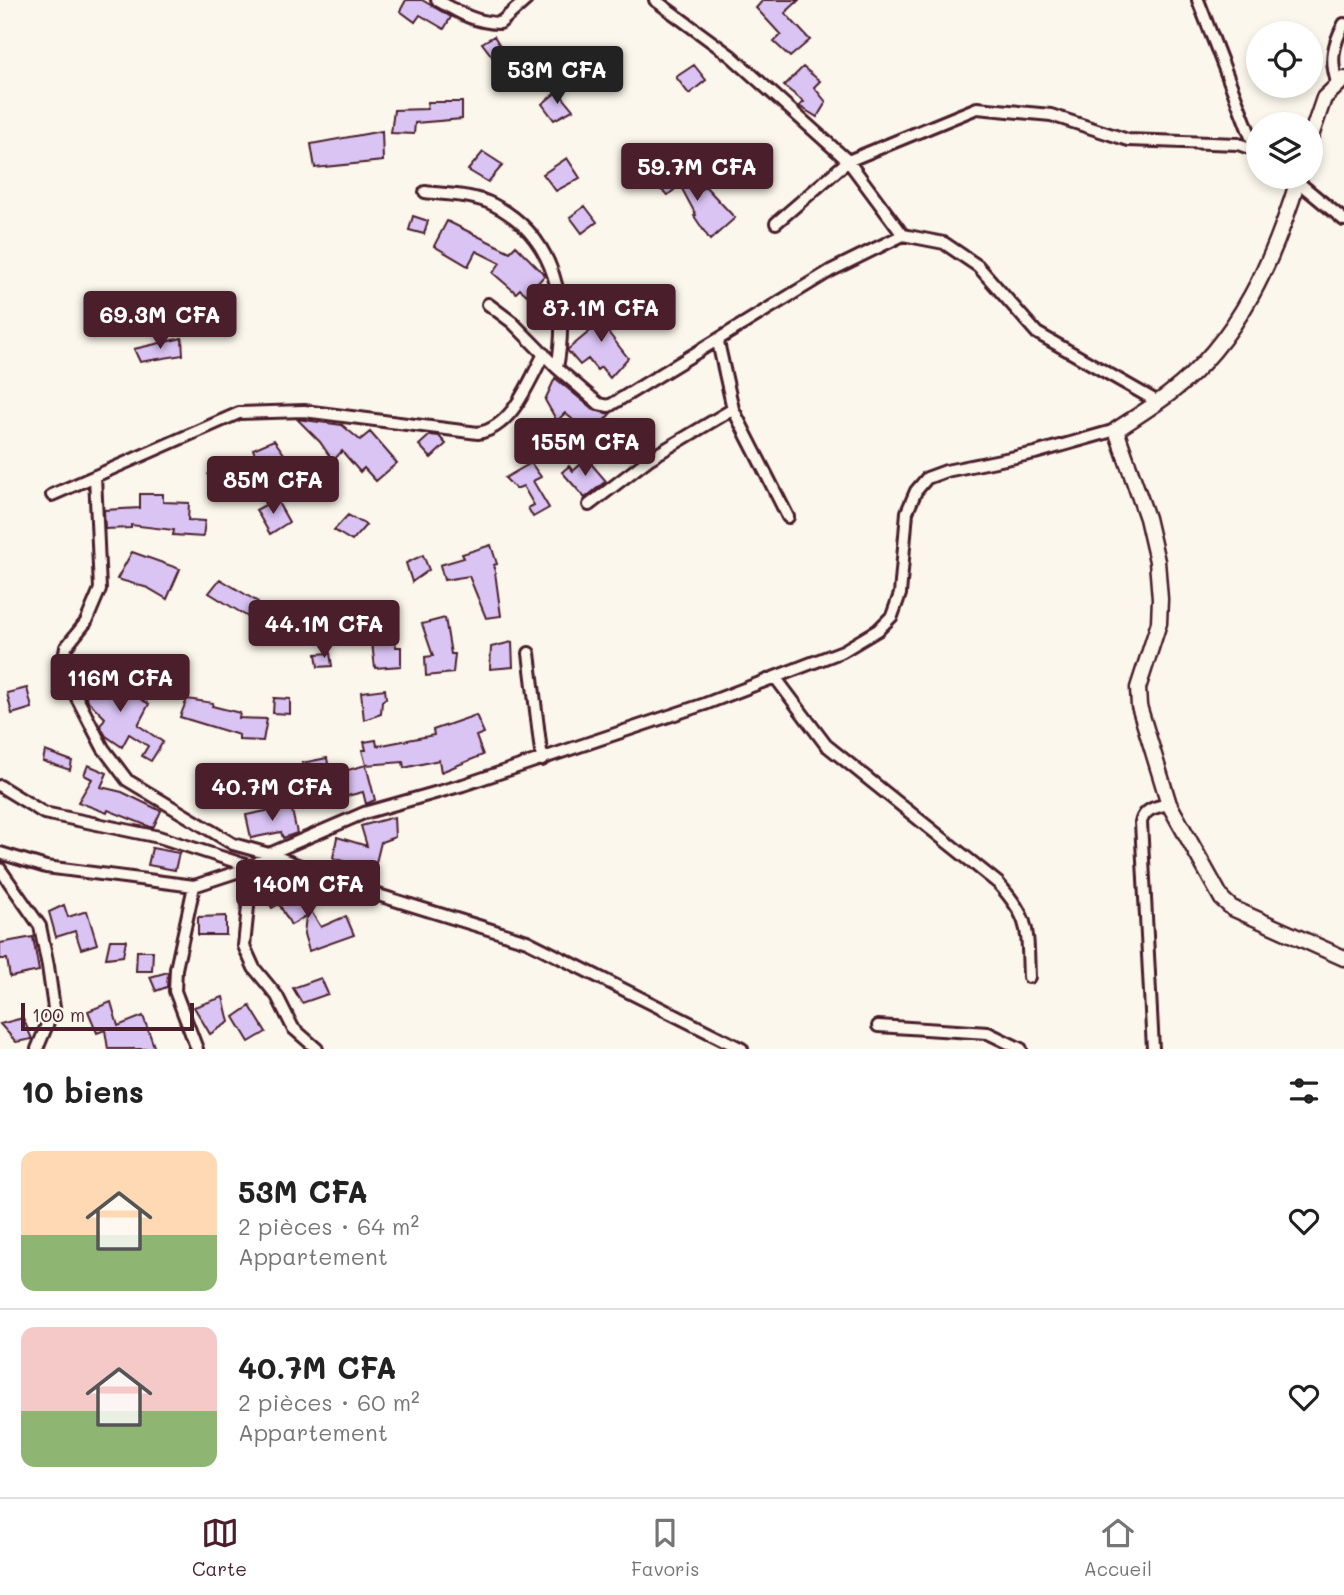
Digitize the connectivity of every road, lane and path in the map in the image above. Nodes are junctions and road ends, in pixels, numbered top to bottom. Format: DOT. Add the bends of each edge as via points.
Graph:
graph roads {
  1 [pos="437,0"];
  2 [pos="526,0"];
  3 [pos="655,0"];
  4 [pos="1198,0"];
  5 [pos="1344,24"];
  6 [pos="1340,80"];
  7 [pos="1319,112"];
  8 [pos="1246,123"];
  9 [pos="1246,147"];
  10 [pos="848,161"];
  11 [pos="1292,189"];
  12 [pos="1309,189"];
  13 [pos="425,192"];
  14 [pos="1344,220"];
  15 [pos="776,223"];
  16 [pos="903,235"];
  17 [pos="488,304"];
  18 [pos="718,342"];
  19 [pos="544,354"];
  20 [pos="556,368"];
  21 [pos="1158,402"];
  22 [pos="733,409"];
  23 [pos="1116,430"];
  24 [pos="95,476"];
  25 [pos="52,495"];
  26 [pos="589,505"];
  27 [pos="788,517"];
  28 [pos="529,653"];
  29 [pos="775,677"];
  30 [pos="542,760"];
  31 [pos="0,786"];
  32 [pos="1169,804"];
  33 [pos="0,853"];
  34 [pos="269,854"];
  35 [pos="252,867"];
  36 [pos="0,869"];
  37 [pos="194,886"];
  38 [pos="1344,958"];
  39 [pos="1029,977"];
  40 [pos="878,1026"];
  41 [pos="37,1049"];
  42 [pos="197,1049"];
  43 [pos="317,1049"];
  44 [pos="742,1049"];
  45 [pos="1021,1049"];
  46 [pos="1153,1049"];
  1 -- 2 [label="street" via="486,23 500,23"];
  3 -- 10 [label="street" via="721,48"];
  4 -- 8 [label="street"];
  5 -- 6 [label="street" via="1333,49 1332,65"];
  6 -- 7 [label="street" via="1324,97"];
  9 -- 10 [label="street" via="1128,140 1051,115 977,108"];
  10 -- 15 [label="street"];
  10 -- 16 [label="street"];
  11 -- 21 [label="street" via="1250,301 1199,367"];
  12 -- 14 [label="street"];
  13 -- 20 [label="street" via="492,204 521,222 549,259 563,323"];
  16 -- 18 [label="street" via="830,271"];
  16 -- 21 [label="street" via="944,243 978,266 1037,334"];
  17 -- 19 [label="street"];
  18 -- 20 [label="street" via="609,407 599,404"];
  18 -- 22 [label="street"];
  19 -- 20 [label="street"];
  19 -- 24 [label="street" via="505,420 491,431 304,411 239,413"];
  21 -- 23 [label="street"];
  22 -- 26 [label="street" via="649,459"];
  22 -- 27 [label="street"];
  23 -- 29 [label="street" via="927,478 906,512 900,594 892,617 842,651"];
  23 -- 32 [label="street" via="1157,561 1158,623 1138,697"];
  24 -- 25 [label="street"];
  24 -- 34 [label="street" via="100,589 86,622 62,656 65,680 103,748 127,780 233,844"];
  28 -- 30 [label="street"];
  29 -- 30 [label="street"];
  29 -- 39 [label="street" via="826,745 998,883 1018,906 1027,925"];
  30 -- 34 [label="street" via="364,813"];
  31 -- 35 [label="street" via="44,813 159,837"];
  32 -- 38 [label="street" via="1222,899 1251,919"];
  32 -- 46 [label="street" via="1143,814 1141,822"];
  33 -- 37 [label="street" via="46,866"];
  34 -- 35 [label="street"];
  34 -- 44 [label="street" via="362,890 527,941"];
  35 -- 37 [label="street"];
  35 -- 43 [label="street" via="244,946 293,1028"];
  36 -- 41 [label="street" via="40,926 54,1008"];
  37 -- 42 [label="street" via="175,991"];
  40 -- 45 [label="street" via="988,1033"];
}
